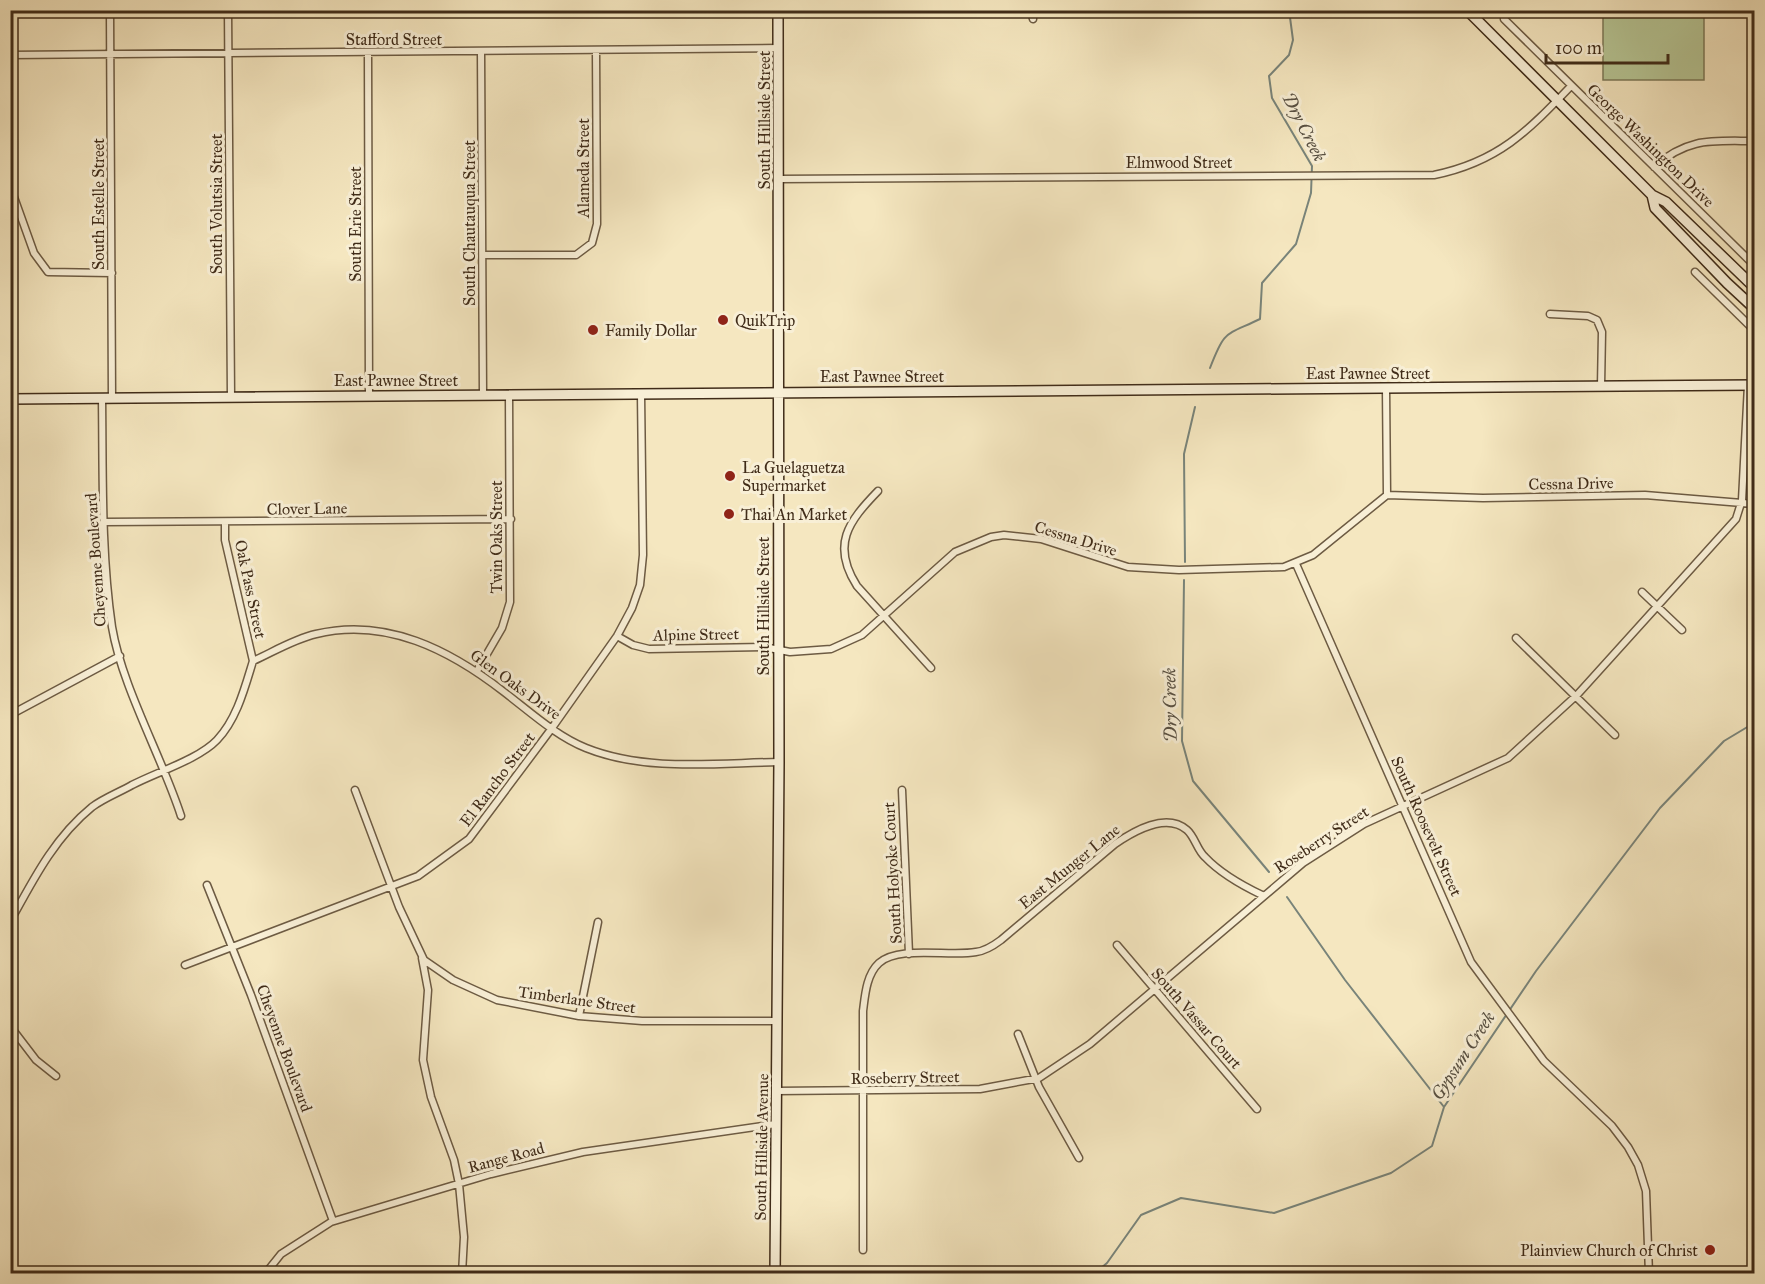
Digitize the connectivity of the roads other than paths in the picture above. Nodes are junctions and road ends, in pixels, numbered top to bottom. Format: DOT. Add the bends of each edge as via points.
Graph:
graph roads {
  1 [pos="110,10"];
  2 [pos="228,10"];
  3 [pos="778,10"];
  4 [pos="1031,10"];
  5 [pos="1467,10"];
  6 [pos="1033,19"];
  7 [pos="1504,19"];
  8 [pos="779,48"];
  9 [pos="596,50"];
  10 [pos="481,51"];
  11 [pos="368,52"];
  12 [pos="228,53"];
  13 [pos="110,54"];
  14 [pos="10,55"];
  15 [pos="1571,86"];
  16 [pos="1556,101"];
  17 [pos="1755,141"];
  18 [pos="1654,167"];
  19 [pos="779,178"];
  20 [pos="10,186"];
  21 [pos="1652,195"];
  22 [pos="483,255"];
  23 [pos="1755,265"];
  24 [pos="1695,272"];
  25 [pos="112,273"];
  26 [pos="1755,287"];
  27 [pos="1755,308"];
  28 [pos="1550,314"];
  29 [pos="1755,330"];
  30 [pos="1751,385"];
  31 [pos="1601,386"];
  32 [pos="1386,388"];
  33 [pos="779,392"];
  34 [pos="483,394"];
  35 [pos="509,394"];
  36 [pos="641,394"];
  37 [pos="369,395"];
  38 [pos="231,396"];
  39 [pos="107,398"];
  40 [pos="10,399"];
  41 [pos="878,491"];
  42 [pos="1388,495"];
  43 [pos="1742,503"];
  44 [pos="1755,504"];
  45 [pos="511,519"];
  46 [pos="104,522"];
  47 [pos="225,522"];
  48 [pos="1296,564"];
  49 [pos="1642,592"];
  50 [pos="1657,606"];
  51 [pos="884,615"];
  52 [pos="1682,630"];
  53 [pos="617,636"];
  54 [pos="1516,638"];
  55 [pos="778,649"];
  56 [pos="120,656"];
  57 [pos="253,661"];
  58 [pos="932,668"];
  59 [pos="477,671"];
  60 [pos="1576,695"];
  61 [pos="10,715"];
  62 [pos="552,728"];
  63 [pos="1615,735"];
  64 [pos="779,762"];
  65 [pos="165,770"];
  66 [pos="354,790"];
  67 [pos="902,790"];
  68 [pos="1403,807"];
  69 [pos="182,816"];
  70 [pos="207,885"];
  71 [pos="390,886"];
  72 [pos="1262,895"];
  73 [pos="10,922"];
  74 [pos="598,922"];
  75 [pos="1117,945"];
  76 [pos="232,946"];
  77 [pos="422,954"];
  78 [pos="909,954"];
  79 [pos="185,965"];
  80 [pos="1154,988"];
  81 [pos="579,1016"];
  82 [pos="777,1021"];
  83 [pos="10,1026"];
  84 [pos="1018,1034"];
  85 [pos="56,1076"];
  86 [pos="1036,1078"];
  87 [pos="776,1091"];
  88 [pos="863,1091"];
  89 [pos="1257,1109"];
  90 [pos="776,1124"];
  91 [pos="1079,1158"];
  92 [pos="459,1184"];
  93 [pos="333,1221"];
  94 [pos="863,1250"];
  95 [pos="265,1274"];
  96 [pos="462,1274"];
  97 [pos="775,1274"];
  98 [pos="1649,1274"];
  1 -- 13 [label="street, South Estelle Street"];
  2 -- 12 [label="street, South Volutsia Street"];
  3 -- 8 [label="main road, South Hillside Street"];
  4 -- 6 [label="street"];
  5 -- 16 [label="main road"];
  7 -- 15 [label="street, George Washington Drive"];
  8 -- 9 [label="street, Stafford Street"];
  8 -- 19 [label="main road, South Hillside Street"];
  9 -- 10 [label="street, Stafford Street"];
  9 -- 22 [label="street, Alameda Street" via="597,224 592,243 576,255"];
  10 -- 11 [label="street, Stafford Street"];
  10 -- 22 [label="street, South Chautauqua Street"];
  11 -- 12 [label="street, Stafford Street"];
  11 -- 37 [label="street, South Erie Street"];
  12 -- 13 [label="street, Stafford Street"];
  12 -- 38 [label="street, South Volutsia Street"];
  13 -- 14 [label="street, Stafford Street"];
  13 -- 25 [label="street, South Estelle Street"];
  15 -- 16 [label="street, Elmwood Street"];
  15 -- 18 [label="street, George Washington Drive"];
  16 -- 19 [label="street, Elmwood Street" via="1516,141 1491,157 1434,175"];
  16 -- 21 [label="main road"];
  17 -- 18 [label="street" via="1697,141 1669,154"];
  18 -- 23 [label="street, George Washington Drive"];
  19 -- 33 [label="main road, South Hillside Street"];
  20 -- 25 [label="street" via="34,253 48,272"];
  21 -- 26 [label="main road" via="1666,202"];
  21 -- 27 [label="main road" via="1655,208"];
  22 -- 34 [label="street, South Chautauqua Street"];
  24 -- 29 [label="street"];
  25 -- 39 [label="street, South Estelle Street"];
  28 -- 31 [label="street" via="1598,320 1602,332"];
  30 -- 31 [label="main road, East Pawnee Street"];
  30 -- 43 [label="street, Roseberry Street"];
  31 -- 32 [label="main road, East Pawnee Street"];
  32 -- 33 [label="main road, East Pawnee Street"];
  32 -- 42 [label="street"];
  33 -- 36 [label="main road, East Pawnee Street"];
  33 -- 55 [label="main road, South Hillside Street"];
  34 -- 35 [label="main road, East Pawnee Street"];
  34 -- 37 [label="main road, East Pawnee Street"];
  35 -- 36 [label="main road, East Pawnee Street"];
  35 -- 45 [label="street, Twin Oaks Street"];
  36 -- 53 [label="street, El Rancho Street" via="643,555 634,601"];
  37 -- 38 [label="main road, East Pawnee Street"];
  38 -- 39 [label="main road, East Pawnee Street"];
  39 -- 40 [label="main road, East Pawnee Street"];
  39 -- 46 [label="street, Cheyenne Boulevard"];
  41 -- 51 [label="street" via="854,515 843,556 857,586"];
  42 -- 43 [label="street, Cessna Drive" via="1645,495"];
  42 -- 48 [label="street"];
  43 -- 44 [label="street, Cessna Drive"];
  43 -- 50 [label="street, Roseberry Street" via="1736,519"];
  45 -- 47 [label="street, Clover Lane"];
  45 -- 59 [label="street, Twin Oaks Street" via="510,602"];
  46 -- 47 [label="street, Clover Lane"];
  46 -- 56 [label="street, Cheyenne Boulevard" via="112,628"];
  47 -- 57 [label="street, Oak Pass Street" via="225,540"];
  48 -- 51 [label="street, Cessna Drive" via="1142,569 1102,561 1041,539 1004,535 955,552"];
  48 -- 68 [label="street, South Roosevelt Street"];
  49 -- 50 [label="street"];
  50 -- 52 [label="street"];
  50 -- 60 [label="street, Roseberry Street"];
  51 -- 55 [label="street, Cessna Drive" via="862,635 837,647 816,652"];
  51 -- 58 [label="street"];
  53 -- 55 [label="street, Alpine Street" via="649,649"];
  53 -- 62 [label="street, El Rancho Street"];
  54 -- 60 [label="street"];
  55 -- 64 [label="main road, South Hillside Street"];
  56 -- 61 [label="street"];
  56 -- 65 [label="street, Cheyenne Boulevard"];
  57 -- 59 [label="street, Glen Oaks Drive" via="314,634 357,631 414,638"];
  57 -- 65 [label="street" via="241,702 217,740"];
  59 -- 62 [label="street, Glen Oaks Drive"];
  60 -- 63 [label="street"];
  60 -- 68 [label="street, Roseberry Street" via="1508,758"];
  62 -- 64 [label="street, Glen Oaks Drive" via="584,748 626,761"];
  62 -- 71 [label="street, El Rancho Street" via="469,839 418,876"];
  64 -- 82 [label="main road, South Hillside Street"];
  65 -- 69 [label="street, Cheyenne Boulevard"];
  65 -- 73 [label="street" via="94,806 66,832 43,862"];
  66 -- 71 [label="street, Timberlane Street"];
  67 -- 78 [label="street, South Holyoke Court"];
  68 -- 72 [label="street, Roseberry Street" via="1364,824"];
  68 -- 98 [label="street, South Roosevelt Street" via="1471,962 1551,1068 1612,1126 1638,1165 1646,1191"];
  70 -- 76 [label="street, Cheyenne Boulevard"];
  71 -- 76 [label="street, El Rancho Street"];
  71 -- 77 [label="street, Timberlane Street"];
  72 -- 78 [label="street, East Munger Lane" via="1224,874 1203,855 1188,831 1173,822 1157,824 1135,831 1115,844 986,950"];
  72 -- 80 [label="street, Roseberry Street"];
  74 -- 81 [label="street"];
  75 -- 80 [label="street, South Vassar Court"];
  76 -- 79 [label="street, El Rancho Street"];
  76 -- 93 [label="street, Cheyenne Boulevard"];
  77 -- 81 [label="street, Timberlane Street" via="439,972 497,1000"];
  77 -- 92 [label="street" via="428,990 423,1060"];
  78 -- 88 [label="street, East Munger Lane" via="879,963 866,987"];
  80 -- 86 [label="street, Roseberry Street" via="1090,1044"];
  80 -- 89 [label="street, South Vassar Court"];
  81 -- 82 [label="street, Timberlane Street" via="642,1021"];
  82 -- 87 [label="main road, South Hillside Avenue"];
  83 -- 85 [label="street" via="36,1060"];
  84 -- 86 [label="street"];
  86 -- 88 [label="street, Roseberry Street" via="980,1089"];
  86 -- 91 [label="street"];
  87 -- 88 [label="street, Roseberry Street"];
  87 -- 90 [label="main road, South Hillside Avenue"];
  88 -- 94 [label="street, East Munger Lane"];
  90 -- 92 [label="street, Range Road" via="583,1152"];
  90 -- 97 [label="main road, South Hillside Avenue"];
  92 -- 93 [label="street, Range Road"];
  92 -- 96 [label="street" via="464,1237"];
  93 -- 95 [label="street, Range Road" via="281,1254"];
}
